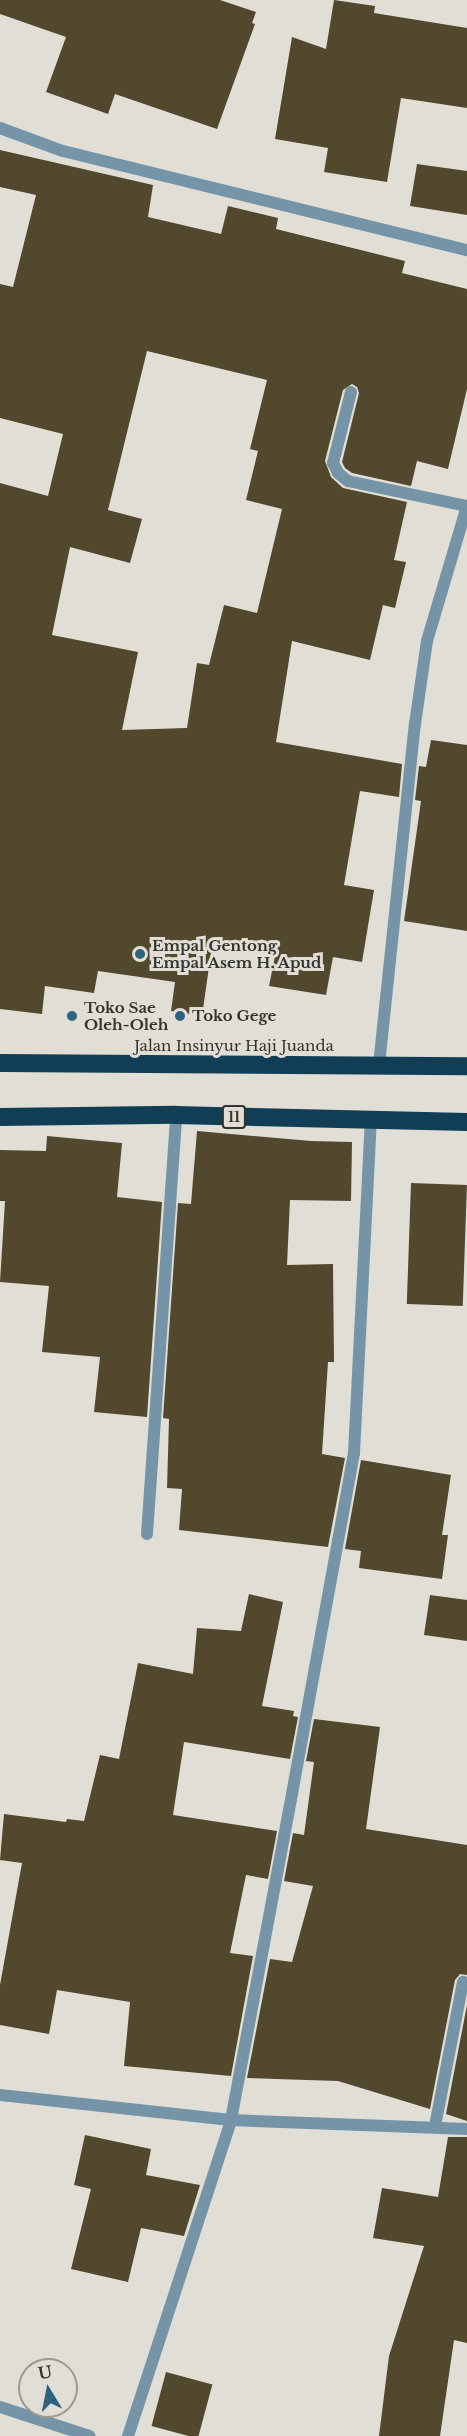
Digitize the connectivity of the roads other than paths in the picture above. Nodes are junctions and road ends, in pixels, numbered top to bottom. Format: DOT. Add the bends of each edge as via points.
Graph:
graph roads {
  1 [pos="0,128"];
  2 [pos="467,250"];
  3 [pos="351,392"];
  4 [pos="467,506"];
  5 [pos="0,1063"];
  6 [pos="379,1065"];
  7 [pos="467,1066"];
  8 [pos="176,1115"];
  9 [pos="0,1117"];
  10 [pos="372,1121"];
  11 [pos="467,1122"];
  12 [pos="147,1534"];
  13 [pos="463,1982"];
  14 [pos="0,2095"];
  15 [pos="231,2121"];
  16 [pos="435,2126"];
  17 [pos="467,2129"];
  18 [pos="0,2407"];
  19 [pos="89,2436"];
  20 [pos="128,2436"];
  1 -- 2 [label="street" via="63,151"];
  3 -- 4 [label="street" via="333,463 338,473 348,481"];
  4 -- 6 [label="street" via="427,641"];
  5 -- 6 [label="highway, Jalan Insinyur Haji Juanda"];
  6 -- 7 [label="highway, Jalan Insinyur Haji Juanda"];
  8 -- 9 [label="highway, 11"];
  8 -- 10 [label="highway, 11"];
  8 -- 12 [label="street"];
  10 -- 11 [label="highway, 11"];
  10 -- 15 [label="street" via="354,1453"];
  13 -- 16 [label="street"];
  14 -- 15 [label="street"];
  15 -- 16 [label="street"];
  15 -- 20 [label="street"];
  16 -- 17 [label="street"];
  18 -- 19 [label="street"];
}
